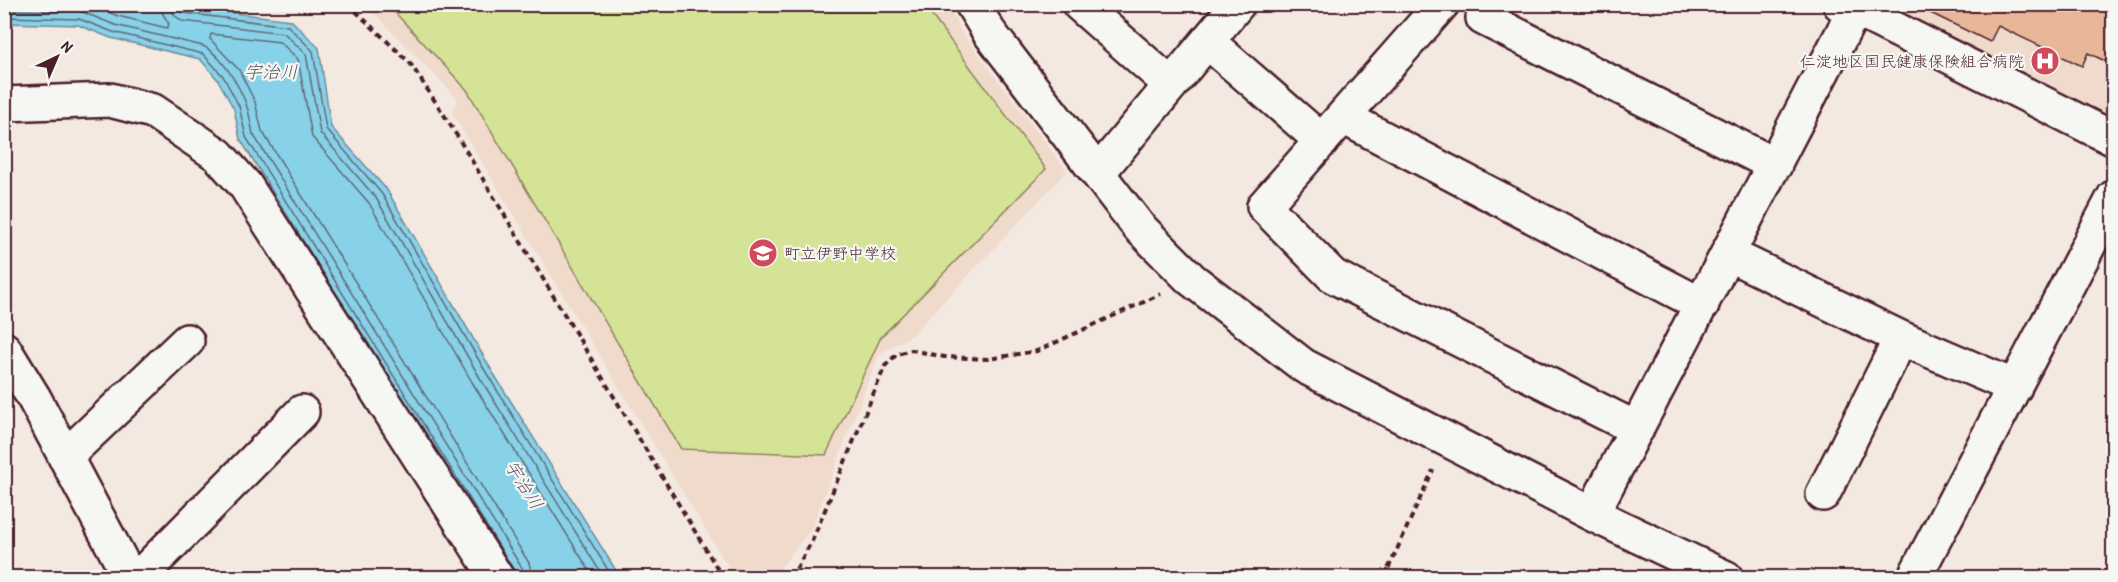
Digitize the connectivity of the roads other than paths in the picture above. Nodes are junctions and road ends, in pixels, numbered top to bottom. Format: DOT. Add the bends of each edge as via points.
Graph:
graph roads {
  1 [pos="972,4"];
  2 [pos="1079,4"];
  3 [pos="1239,4"];
  4 [pos="1442,4"];
  5 [pos="1451,4"];
  6 [pos="1847,7"];
  7 [pos="1489,11"];
  8 [pos="1208,42"];
  9 [pos="1171,85"];
  10 [pos="4,104"];
  11 [pos="1343,117"];
  12 [pos="2114,139"];
  13 [pos="1322,141"];
  14 [pos="1775,165"];
  15 [pos="1098,173"];
  16 [pos="2114,197"];
  17 [pos="1728,254"];
  18 [pos="1702,305"];
  19 [pos="1900,338"];
  20 [pos="187,341"];
  21 [pos="4,349"];
  22 [pos="2015,387"];
  23 [pos="302,412"];
  24 [pos="1636,429"];
  25 [pos="65,458"];
  26 [pos="1823,494"];
  27 [pos="1592,514"];
  28 [pos="130,578"];
  29 [pos="138,578"];
  30 [pos="497,578"];
  31 [pos="1726,578"];
  32 [pos="1914,578"];
  1 -- 15 [label="street" via="989,32"];
  2 -- 9 [label="street"];
  3 -- 8 [label="street"];
  4 -- 11 [label="street"];
  5 -- 7 [label="street"];
  6 -- 12 [label="street"];
  6 -- 14 [label="street"];
  7 -- 14 [label="street"];
  8 -- 9 [label="street"];
  8 -- 13 [label="street"];
  9 -- 15 [label="street"];
  10 -- 30 [label="street" via="110,100 153,111 218,154 245,185"];
  11 -- 13 [label="street"];
  11 -- 18 [label="street"];
  13 -- 24 [label="street" via="1264,207 1333,276"];
  14 -- 17 [label="street"];
  15 -- 27 [label="street" via="1139,227 1191,279 1304,366"];
  16 -- 22 [label="street"];
  17 -- 18 [label="street"];
  17 -- 19 [label="street"];
  18 -- 24 [label="street"];
  19 -- 22 [label="street"];
  19 -- 26 [label="street"];
  20 -- 25 [label="street"];
  21 -- 25 [label="street"];
  22 -- 32 [label="street"];
  23 -- 29 [label="street"];
  24 -- 27 [label="street"];
  25 -- 28 [label="street"];
  27 -- 31 [label="street"];
}
